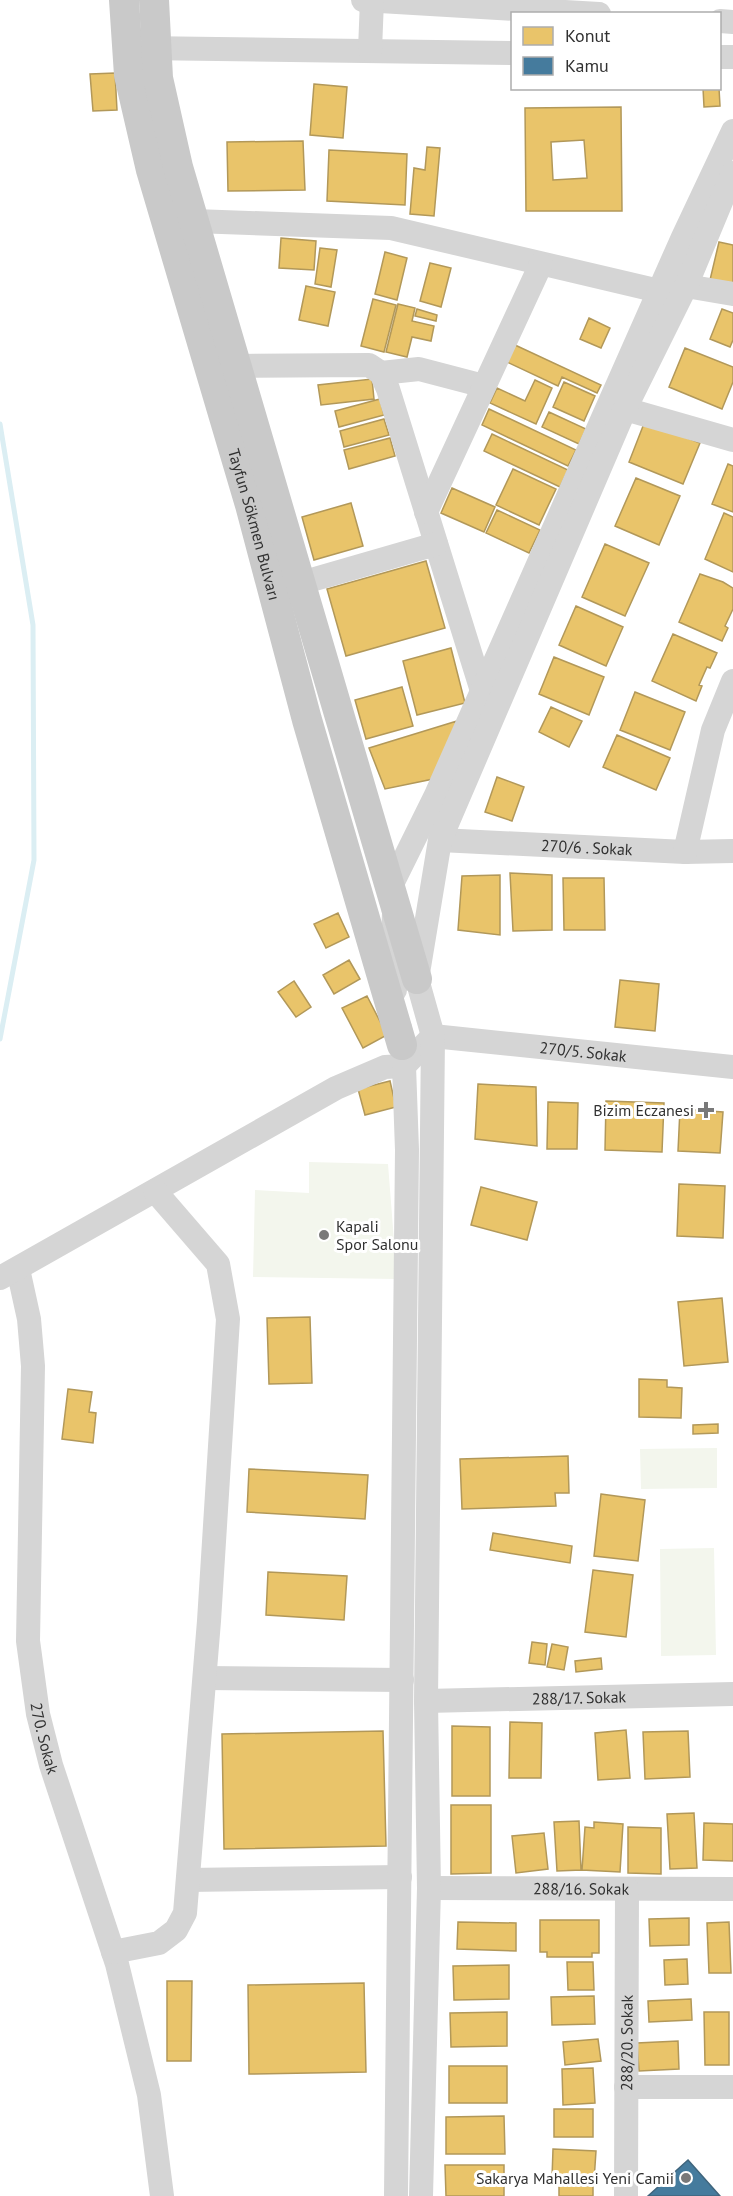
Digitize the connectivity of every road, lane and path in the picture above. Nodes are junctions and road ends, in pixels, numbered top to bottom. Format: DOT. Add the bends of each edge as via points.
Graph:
graph roads {
  1 [pos="124,0"];
  2 [pos="154,0"];
  3 [pos="363,0"];
  4 [pos="372,0"];
  5 [pos="518,4"];
  6 [pos="583,12"];
  7 [pos="126,48"];
  8 [pos="157,48"];
  9 [pos="370,50"];
  10 [pos="511,53"];
  11 [pos="733,131"];
  12 [pos="733,173"];
  13 [pos="194,221"];
  14 [pos="541,264"];
  15 [pos="686,285"];
  16 [pos="659,291"];
  17 [pos="733,294"];
  18 [pos="237,366"];
  19 [pos="381,373"];
  20 [pos="484,386"];
  21 [pos="625,409"];
  22 [pos="733,440"];
  23 [pos="426,512"];
  24 [pos="436,544"];
  25 [pos="301,583"];
  26 [pos="733,681"];
  27 [pos="482,692"];
  28 [pos="440,840"];
  29 [pos="733,851"];
  30 [pos="686,852"];
  31 [pos="391,886"];
  32 [pos="417,979"];
  33 [pos="433,1036"];
  34 [pos="403,1055"];
  35 [pos="733,1067"];
  36 [pos="155,1191"];
  37 [pos="9,1273"];
  38 [pos="205,1678"];
  39 [pos="402,1680"];
  40 [pos="733,1694"];
  41 [pos="426,1701"];
  42 [pos="400,1877"];
  43 [pos="188,1880"];
  44 [pos="429,1888"];
  45 [pos="627,1889"];
  46 [pos="733,1889"];
  47 [pos="113,1952"];
  48 [pos="626,2087"];
  49 [pos="733,2087"];
  50 [pos="162,2196"];
  51 [pos="396,2196"];
  52 [pos="420,2196"];
  53 [pos="626,2196"];
  1 -- 7 [label="main road, Tayfun Sökmen Bulvarı"];
  2 -- 8 [label="main road, Tayfun Sökmen Bulvarı"];
  3 -- 4 [label="street"];
  4 -- 5 [label="street"];
  4 -- 9 [label="street"];
  5 -- 6 [label="street"];
  7 -- 8 [label="street"];
  7 -- 34 [label="main road, Tayfun Sökmen Bulvarı" via="151,170 250,505"];
  8 -- 9 [label="street"];
  8 -- 13 [label="main road, Tayfun Sökmen Bulvarı" via="158,78"];
  9 -- 10 [label="street"];
  11 -- 16 [label="street"];
  12 -- 15 [label="street"];
  13 -- 14 [label="street" via="391,228"];
  13 -- 18 [label="main road, Tayfun Sökmen Bulvarı"];
  14 -- 16 [label="street"];
  14 -- 20 [label="street"];
  15 -- 17 [label="street"];
  15 -- 21 [label="street"];
  16 -- 27 [label="street"];
  18 -- 19 [label="street" via="369,365"];
  18 -- 25 [label="main road, Tayfun Sökmen Bulvarı"];
  19 -- 20 [label="street" via="419,369"];
  19 -- 23 [label="street"];
  20 -- 23 [label="street"];
  21 -- 22 [label="street"];
  21 -- 28 [label="street"];
  23 -- 24 [label="street"];
  24 -- 25 [label="street"];
  24 -- 27 [label="street"];
  25 -- 31 [label="main road, Tayfun Sökmen Bulvarı"];
  26 -- 30 [label="street" via="712,730"];
  27 -- 31 [label="street"];
  28 -- 30 [label="street, 270/6 . Sokak"];
  28 -- 32 [label="street"];
  29 -- 30 [label="street, 270/6 . Sokak"];
  31 -- 32 [label="main road, Tayfun Sökmen Bulvarı"];
  31 -- 34 [label="street" via="392,959"];
  32 -- 33 [label="street"];
  33 -- 34 [label="street"];
  33 -- 35 [label="street, 270/5. Sokak"];
  33 -- 41 [label="street"];
  34 -- 36 [label="street" via="336,1088"];
  34 -- 39 [label="street" via="407,1150"];
  36 -- 37 [label="street"];
  36 -- 38 [label="street" via="218,1264 228,1319"];
  37 -- 47 [label="street, 270. Sokak" via="29,1319 33,1366 28,1641 38,1714 51,1766"];
  38 -- 39 [label="street"];
  38 -- 43 [label="street"];
  39 -- 42 [label="street"];
  40 -- 41 [label="street, 288/17. Sokak"];
  41 -- 44 [label="street"];
  42 -- 43 [label="street"];
  42 -- 51 [label="street"];
  43 -- 47 [label="street" via="185,1913 176,1930 159,1943"];
  44 -- 45 [label="street, 288/16. Sokak"];
  44 -- 52 [label="street"];
  45 -- 46 [label="street, 288/16. Sokak"];
  45 -- 48 [label="street, 288/20. Sokak"];
  47 -- 50 [label="street, 270. Sokak" via="149,2095"];
  48 -- 49 [label="street"];
  48 -- 53 [label="street, 288/20. Sokak"];
}
